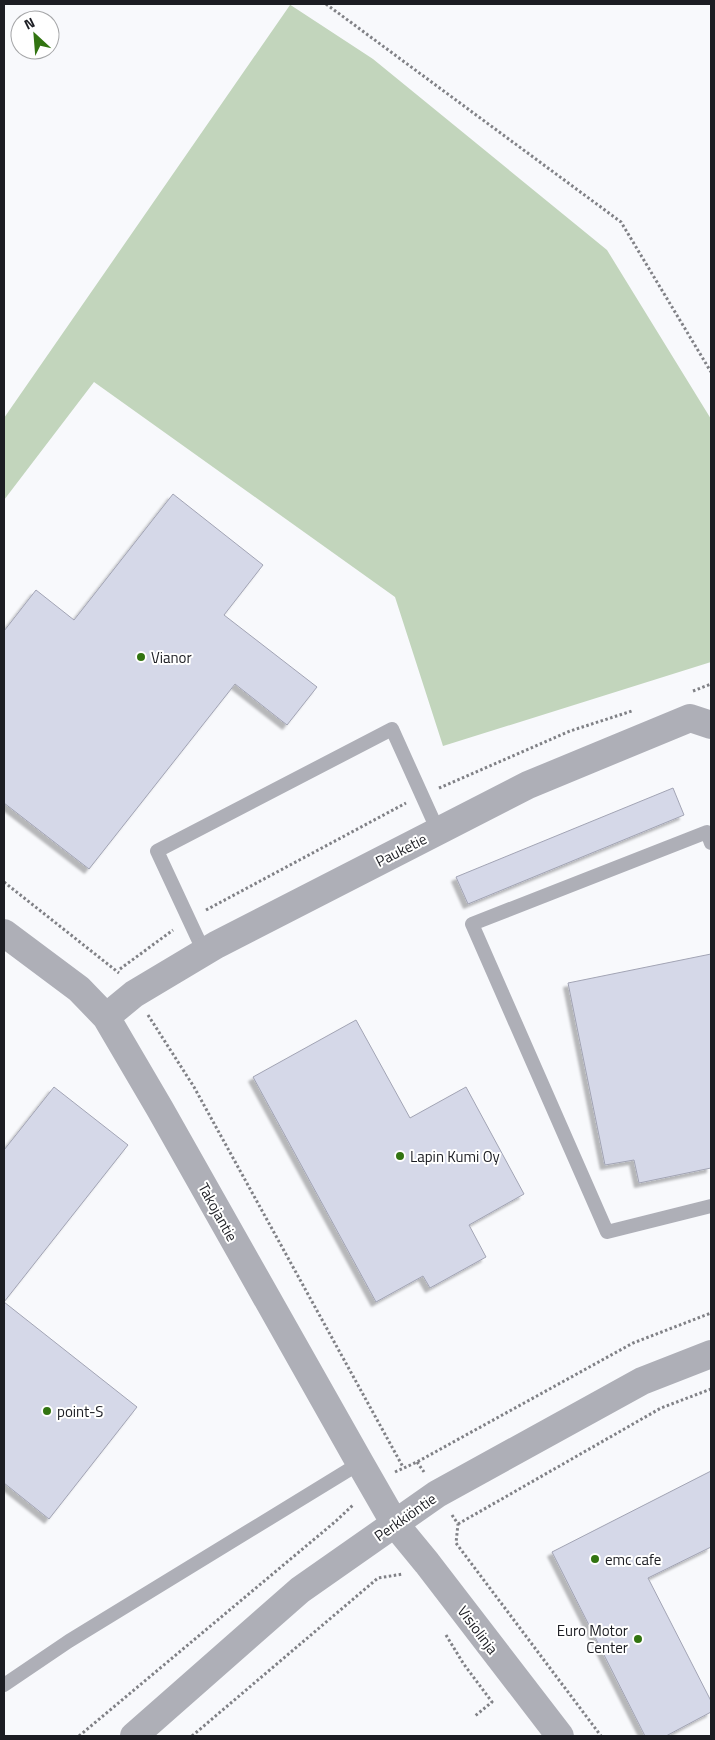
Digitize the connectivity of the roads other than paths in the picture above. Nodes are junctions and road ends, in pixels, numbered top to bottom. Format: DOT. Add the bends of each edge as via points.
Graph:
graph roads {
  1 [pos="711,725"];
  2 [pos="438,832"];
  3 [pos="711,843"];
  4 [pos="4,933"];
  5 [pos="204,952"];
  6 [pos="106,1017"];
  7 [pos="711,1206"];
  8 [pos="711,1354"];
  9 [pos="366,1475"];
  10 [pos="396,1524"];
  11 [pos="4,1685"];
  12 [pos="134,1736"];
  13 [pos="560,1736"];
  1 -- 2 [label="street, Pauketie" via="690,718 528,785"];
  2 -- 5 [label="street, Pauketie"];
  2 -- 5 [label="lane" via="392,729 157,851"];
  3 -- 7 [label="lane" via="707,832 472,924 607,1232"];
  4 -- 6 [label="street, Takojantie" via="79,989"];
  5 -- 6 [label="street, Pauketie" via="134,994"];
  6 -- 9 [label="street, Takojantie"];
  8 -- 10 [label="street, Perkkiöntie" via="642,1381 437,1494"];
  9 -- 10 [label="street, Takojantie"];
  9 -- 11 [label="lane" via="69,1641"];
  10 -- 12 [label="street, Perkkiöntie" via="300,1590"];
  10 -- 13 [label="street, Visiolinja"];
}
